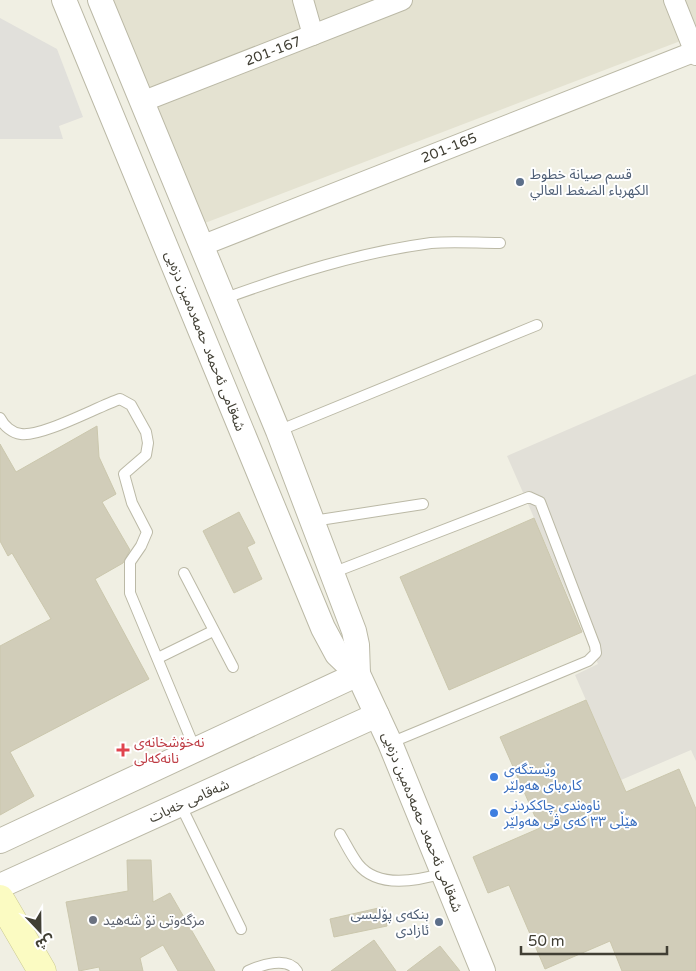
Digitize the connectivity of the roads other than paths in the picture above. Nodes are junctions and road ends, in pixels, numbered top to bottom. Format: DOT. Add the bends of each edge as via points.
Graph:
graph roads {
  1 [pos="64,0"];
  2 [pos="100,0"];
  3 [pos="303,0"];
  4 [pos="402,0"];
  5 [pos="674,0"];
  6 [pos="314,35"];
  7 [pos="696,52"];
  8 [pos="144,101"];
  9 [pos="500,243"];
  10 [pos="201,246"];
  11 [pos="222,299"];
  12 [pos="537,325"];
  13 [pos="0,418"];
  14 [pos="278,431"];
  15 [pos="423,504"];
  16 [pos="313,521"];
  17 [pos="184,573"];
  18 [pos="332,573"];
  19 [pos="213,631"];
  20 [pos="158,658"];
  21 [pos="234,667"];
  22 [pos="358,674"];
  23 [pos="377,715"];
  24 [pos="390,743"];
  25 [pos="195,749"];
  26 [pos="181,806"];
  27 [pos="340,834"];
  28 [pos="0,841"];
  29 [pos="443,873"];
  30 [pos="0,886"];
  31 [pos="0,898"];
  32 [pos="241,930"];
  33 [pos="477,968"];
  34 [pos="42,971"];
  35 [pos="248,971"];
  36 [pos="297,971"];
  1 -- 22 [label="street, شەقامی ئەحمەد حەمەدەمین دزەیی" via="323,628 337,654"];
  2 -- 8 [label="street, شەقامی ئەحمەد حەمەدەمین دزەیی"];
  3 -- 6 [label="street"];
  4 -- 6 [label="street, 201-167"];
  5 -- 7 [label="street"];
  6 -- 8 [label="street, 201-167"];
  7 -- 10 [label="street, 201-165"];
  8 -- 10 [label="street, شەقامی ئەحمەد حەمەدەمین دزەیی"];
  9 -- 11 [label="lane" via="433,243 367,254 299,271"];
  10 -- 11 [label="street, شەقامی ئەحمەد حەمەدەمین دزەیی"];
  11 -- 14 [label="street, شەقامی ئەحمەد حەمەدەمین دزەیی"];
  12 -- 14 [label="lane"];
  13 -- 20 [label="lane" via="7,428 22,435 44,430 120,399 131,405 146,432 148,443 146,455 124,474 132,502 147,532 130,562 130,593"];
  14 -- 16 [label="street, شەقامی ئەحمەد حەمەدەمین دزەیی"];
  15 -- 16 [label="lane"];
  16 -- 18 [label="street, شەقامی ئەحمەد حەمەدەمین دزەیی"];
  17 -- 19 [label="lane"];
  18 -- 22 [label="street, شەقامی ئەحمەد حەمەدەمین دزەیی" via="354,631"];
  18 -- 24 [label="lane" via="529,497 537,499 595,646 596,653 588,661"];
  19 -- 20 [label="lane"];
  19 -- 21 [label="lane"];
  20 -- 25 [label="lane"];
  22 -- 23 [label="street, شەقامی ئەحمەد حەمەدەمین دزەیی"];
  22 -- 25 [label="street"];
  23 -- 24 [label="street, شەقامی ئەحمەد حەمەدەمین دزەیی"];
  23 -- 26 [label="street, شەقامی خەبات"];
  24 -- 29 [label="street, شەقامی ئەحمەد حەمەدەمین دزەیی"];
  25 -- 28 [label="street"];
  26 -- 30 [label="street, شەقامی خەبات"];
  26 -- 32 [label="lane"];
  27 -- 29 [label="lane" via="358,864 369,875 395,881 416,881"];
  29 -- 33 [label="street, شەقامی ئەحمەد حەمەدەمین دزەیی"];
  31 -- 34 [label="main road"];
  35 -- 36 [label="lane" via="276,962 295,967"];
}
